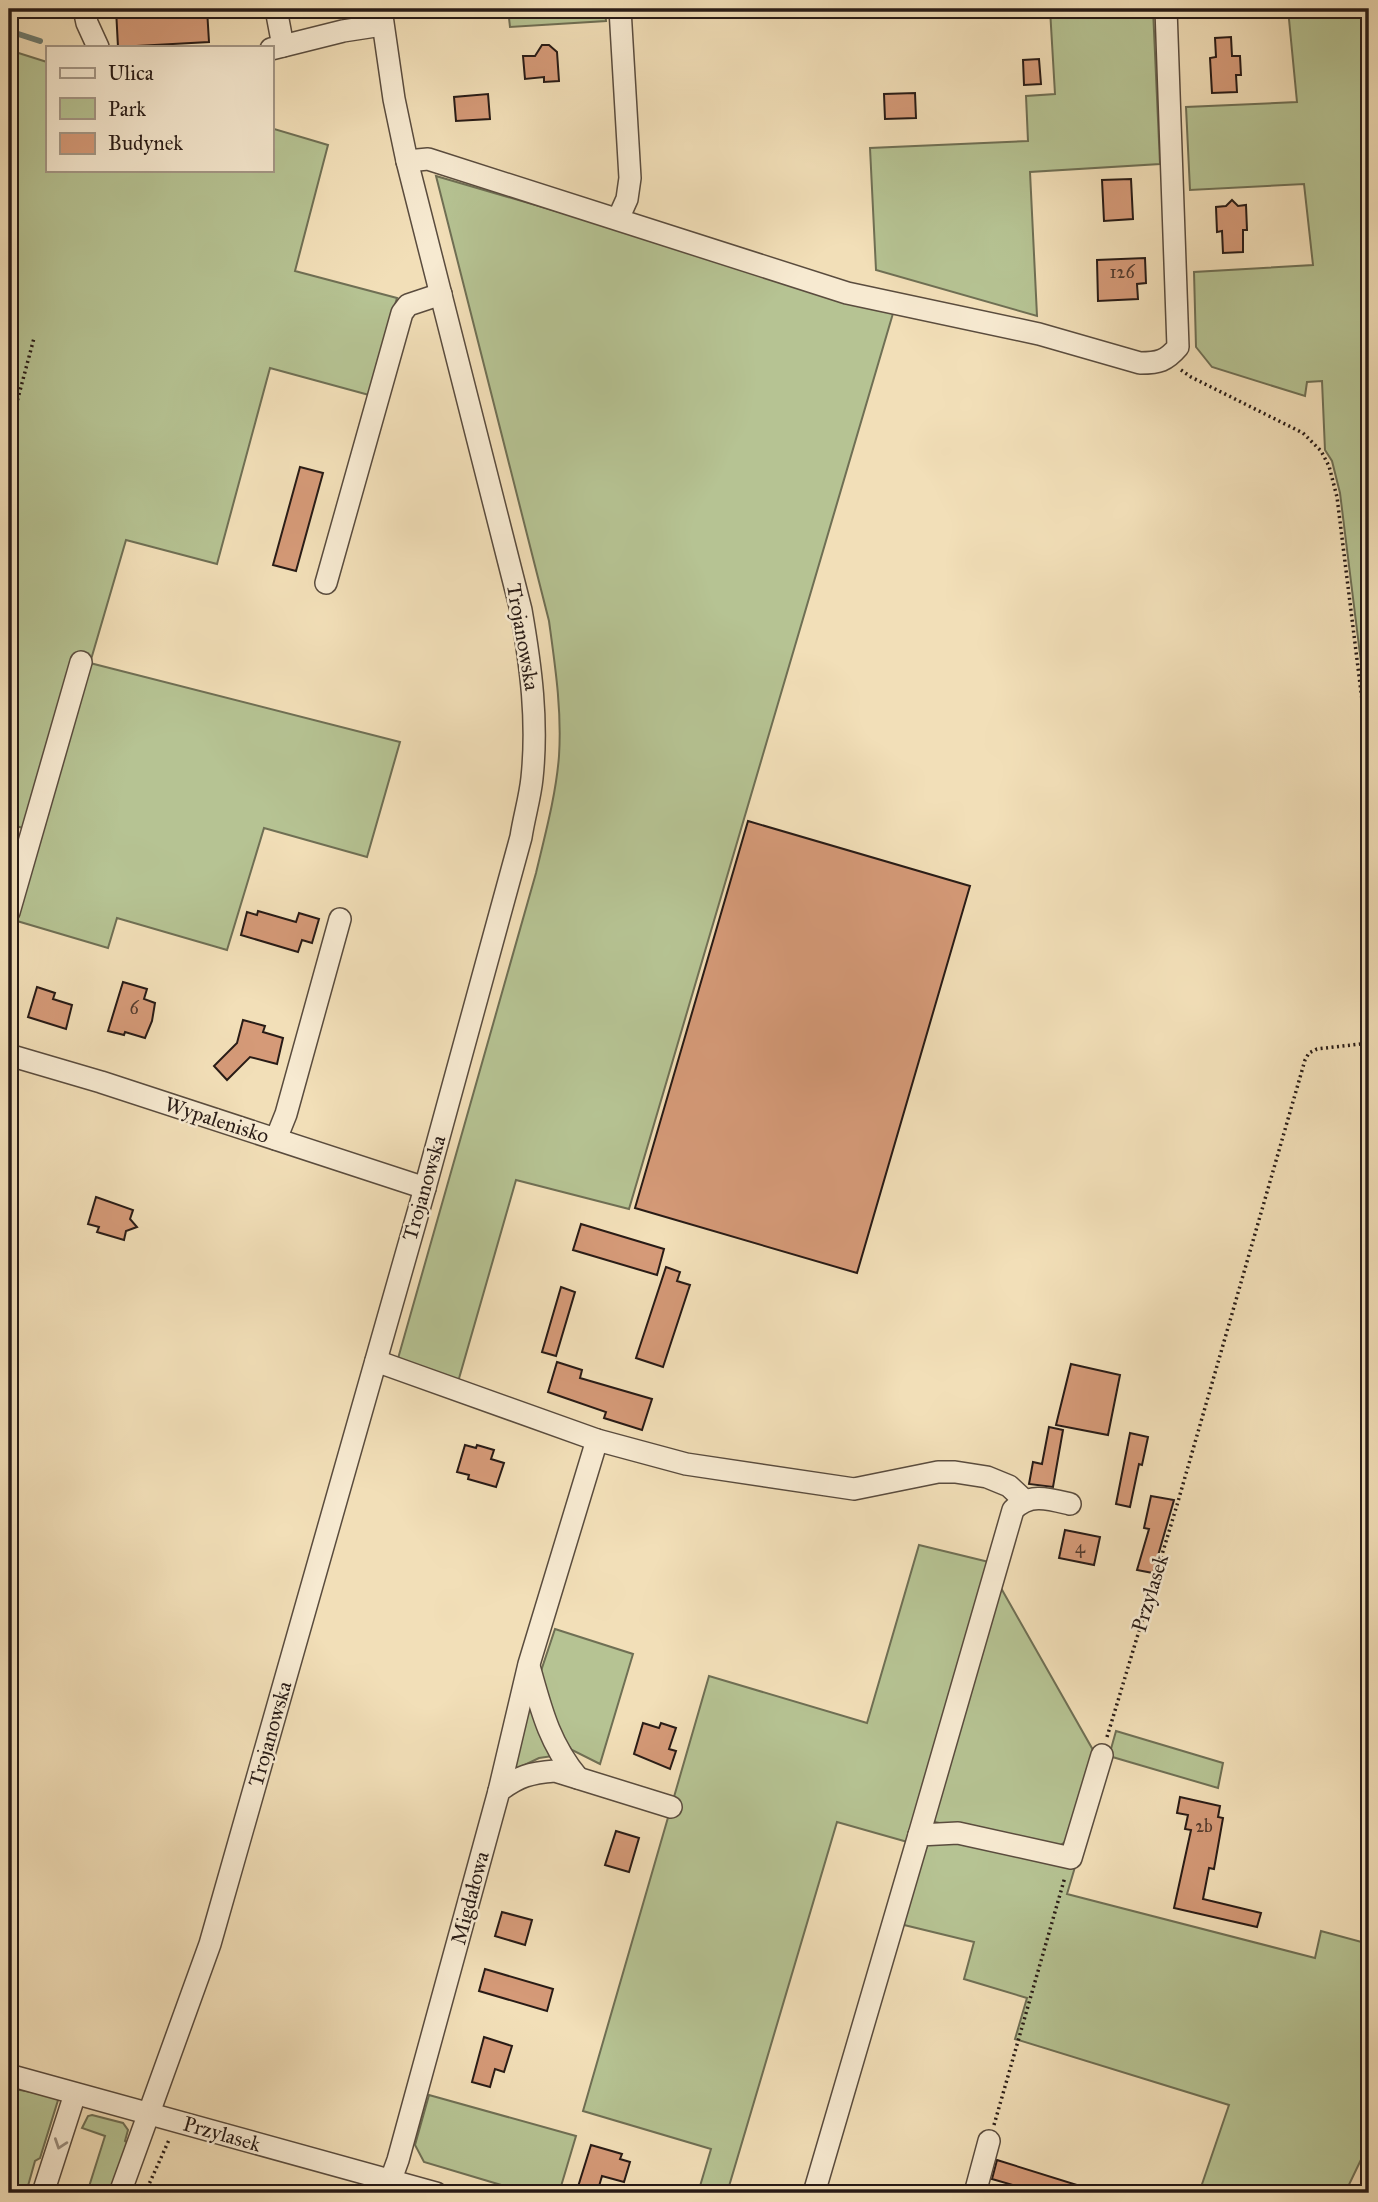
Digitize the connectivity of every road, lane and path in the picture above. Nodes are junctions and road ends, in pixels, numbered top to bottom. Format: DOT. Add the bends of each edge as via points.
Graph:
graph roads {
  1 [pos="84,9"];
  2 [pos="276,9"];
  3 [pos="620,9"];
  4 [pos="1166,9"];
  5 [pos="382,17"];
  6 [pos="98,46"];
  7 [pos="277,48"];
  8 [pos="408,164"];
  9 [pos="618,219"];
  10 [pos="441,294"];
  11 [pos="34,338"];
  12 [pos="1167,360"];
  13 [pos="9,432"];
  14 [pos="326,583"];
  15 [pos="81,662"];
  16 [pos="1369,757"];
  17 [pos="9,912"];
  18 [pos="340,919"];
  19 [pos="1369,1043"];
  20 [pos="9,1055"];
  21 [pos="276,1139"];
  22 [pos="425,1188"];
  23 [pos="376,1362"];
  24 [pos="597,1440"];
  25 [pos="1024,1500"];
  26 [pos="1070,1504"];
  27 [pos="529,1664"];
  28 [pos="1102,1755"];
  29 [pos="578,1778"];
  30 [pos="499,1791"];
  31 [pos="671,1807"];
  32 [pos="919,1835"];
  33 [pos="1071,1858"];
  34 [pos="9,2075"];
  35 [pos="75,2094"];
  36 [pos="150,2113"];
  37 [pos="177,2121"];
  38 [pos="989,2141"];
  39 [pos="390,2182"];
  40 [pos="9,2191"];
  41 [pos="17,2193"];
  42 [pos="43,2193"];
  43 [pos="120,2193"];
  44 [pos="145,2193"];
  45 [pos="436,2193"];
  46 [pos="814,2193"];
  47 [pos="975,2193"];
  1 -- 6 [label="street"];
  2 -- 7 [label="street"];
  3 -- 9 [label="street" via="629,178 627,199"];
  4 -- 12 [label="street" via="1178,347"];
  5 -- 7 [label="street"];
  5 -- 8 [label="street, Trojanowska"];
  8 -- 9 [label="street" via="428,159"];
  8 -- 10 [label="street, Trojanowska"];
  9 -- 12 [label="street" via="847,293 1039,334 1140,363"];
  10 -- 14 [label="street" via="408,305 402,313"];
  10 -- 22 [label="street, Trojanowska" via="521,610 535,727 532,780 521,837"];
  11 -- 13 [label="path"];
  12 -- 16 [label="path" via="1191,377 1303,433 1329,466 1337,497"];
  15 -- 17 [label="street"];
  18 -- 21 [label="street"];
  19 -- 28 [label="path, Przylasek" via="1317,1049 1305,1060"];
  20 -- 21 [label="street, Wypalenisko"];
  21 -- 22 [label="street, Wypalenisko"];
  22 -- 23 [label="street, Trojanowska"];
  23 -- 24 [label="street"];
  23 -- 36 [label="street, Trojanowska" via="210,1944"];
  24 -- 25 [label="street" via="686,1464 854,1489 955,1472 998,1481"];
  24 -- 27 [label="street, Migdałowa"];
  25 -- 26 [label="street" via="1044,1498"];
  25 -- 32 [label="street" via="1013,1510"];
  27 -- 29 [label="street" via="545,1722 559,1754"];
  27 -- 30 [label="street, Migdałowa"];
  28 -- 33 [label="street"];
  29 -- 30 [label="street" via="555,1771 537,1772 518,1777"];
  29 -- 31 [label="street"];
  30 -- 39 [label="street, Migdałowa"];
  32 -- 33 [label="street" via="958,1833"];
  32 -- 46 [label="street"];
  33 -- 38 [label="path"];
  34 -- 35 [label="street, Przylasek"];
  35 -- 36 [label="street, Przylasek"];
  35 -- 42 [label="street, one-way"];
  36 -- 37 [label="street, Przylasek"];
  36 -- 43 [label="street, Trojanowska"];
  37 -- 39 [label="street, Przylasek"];
  37 -- 44 [label="path"];
  38 -- 47 [label="street"];
  39 -- 45 [label="street, Przylasek"];
  40 -- 41 [label="path"];
}
